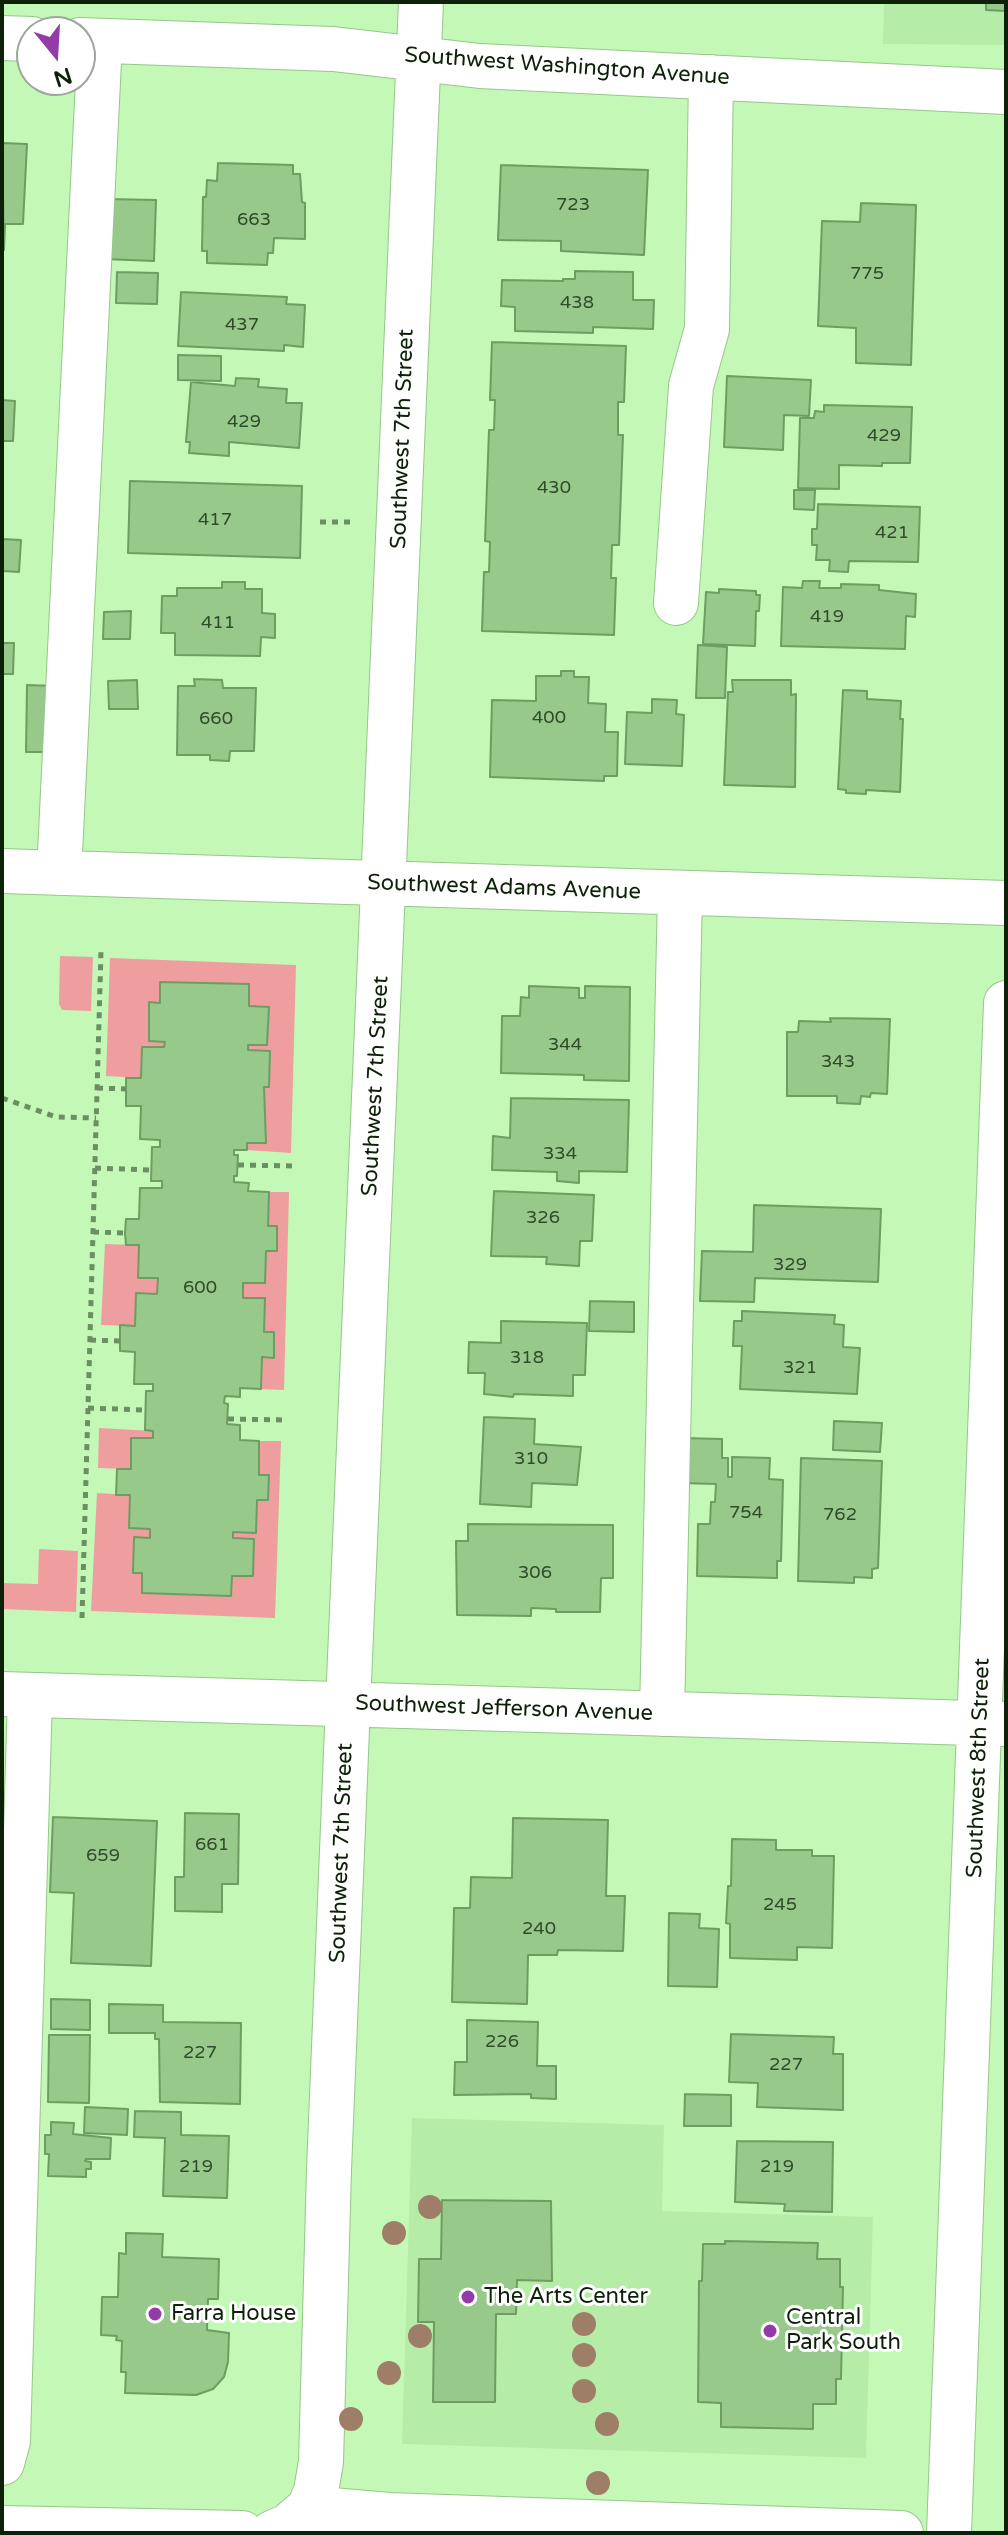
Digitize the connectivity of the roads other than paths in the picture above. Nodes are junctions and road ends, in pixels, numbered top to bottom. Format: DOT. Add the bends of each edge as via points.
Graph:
graph roads {
  1 [pos="421,2"];
  2 [pos="96,41"];
  3 [pos="419,59"];
  4 [pos="711,77"];
  5 [pos="1006,92"];
  6 [pos="88,96"];
  7 [pos="676,603"];
  8 [pos="2,871"];
  9 [pos="59,873"];
  10 [pos="384,884"];
  11 [pos="680,893"];
  12 [pos="1006,903"];
  13 [pos="1006,1003"];
  14 [pos="16,1694"];
  15 [pos="348,1704"];
  16 [pos="662,1714"];
  17 [pos="993,1724"];
  18 [pos="2,2463"];
  19 [pos="309,2508"];
  20 [pos="2,2528"];
  21 [pos="242,2533"];
  22 [pos="272,2533"];
  23 [pos="901,2533"];
  24 [pos="949,2533"];
  1 -- 3 [label="street, Southwest 7th Street"];
  2 -- 3 [label="street, Southwest Washington Avenue" via="333,49"];
  3 -- 4 [label="street, Southwest Washington Avenue"];
  3 -- 10 [label="street, Southwest 7th Street"];
  4 -- 5 [label="street, Southwest Washington Avenue"];
  4 -- 7 [label="street" via="707,329 691,386"];
  6 -- 9 [label="street"];
  8 -- 9 [label="street, Southwest Adams Avenue"];
  9 -- 10 [label="street, Southwest Adams Avenue"];
  10 -- 11 [label="street, Southwest Adams Avenue"];
  10 -- 15 [label="street, Southwest 7th Street"];
  11 -- 12 [label="street, Southwest Adams Avenue"];
  11 -- 16 [label="street"];
  13 -- 17 [label="street, Southwest 8th Street"];
  14 -- 15 [label="street, Southwest Jefferson Avenue"];
  14 -- 18 [label="street" via="8,2441"];
  15 -- 16 [label="street, Southwest Jefferson Avenue"];
  15 -- 19 [label="street, Southwest 7th Street" via="321,2462"];
  16 -- 17 [label="street, Southwest Jefferson Avenue"];
  17 -- 24 [label="street, Southwest 8th Street"];
  19 -- 22 [label="street"];
  19 -- 23 [label="street"];
  20 -- 21 [label="street"];
}
